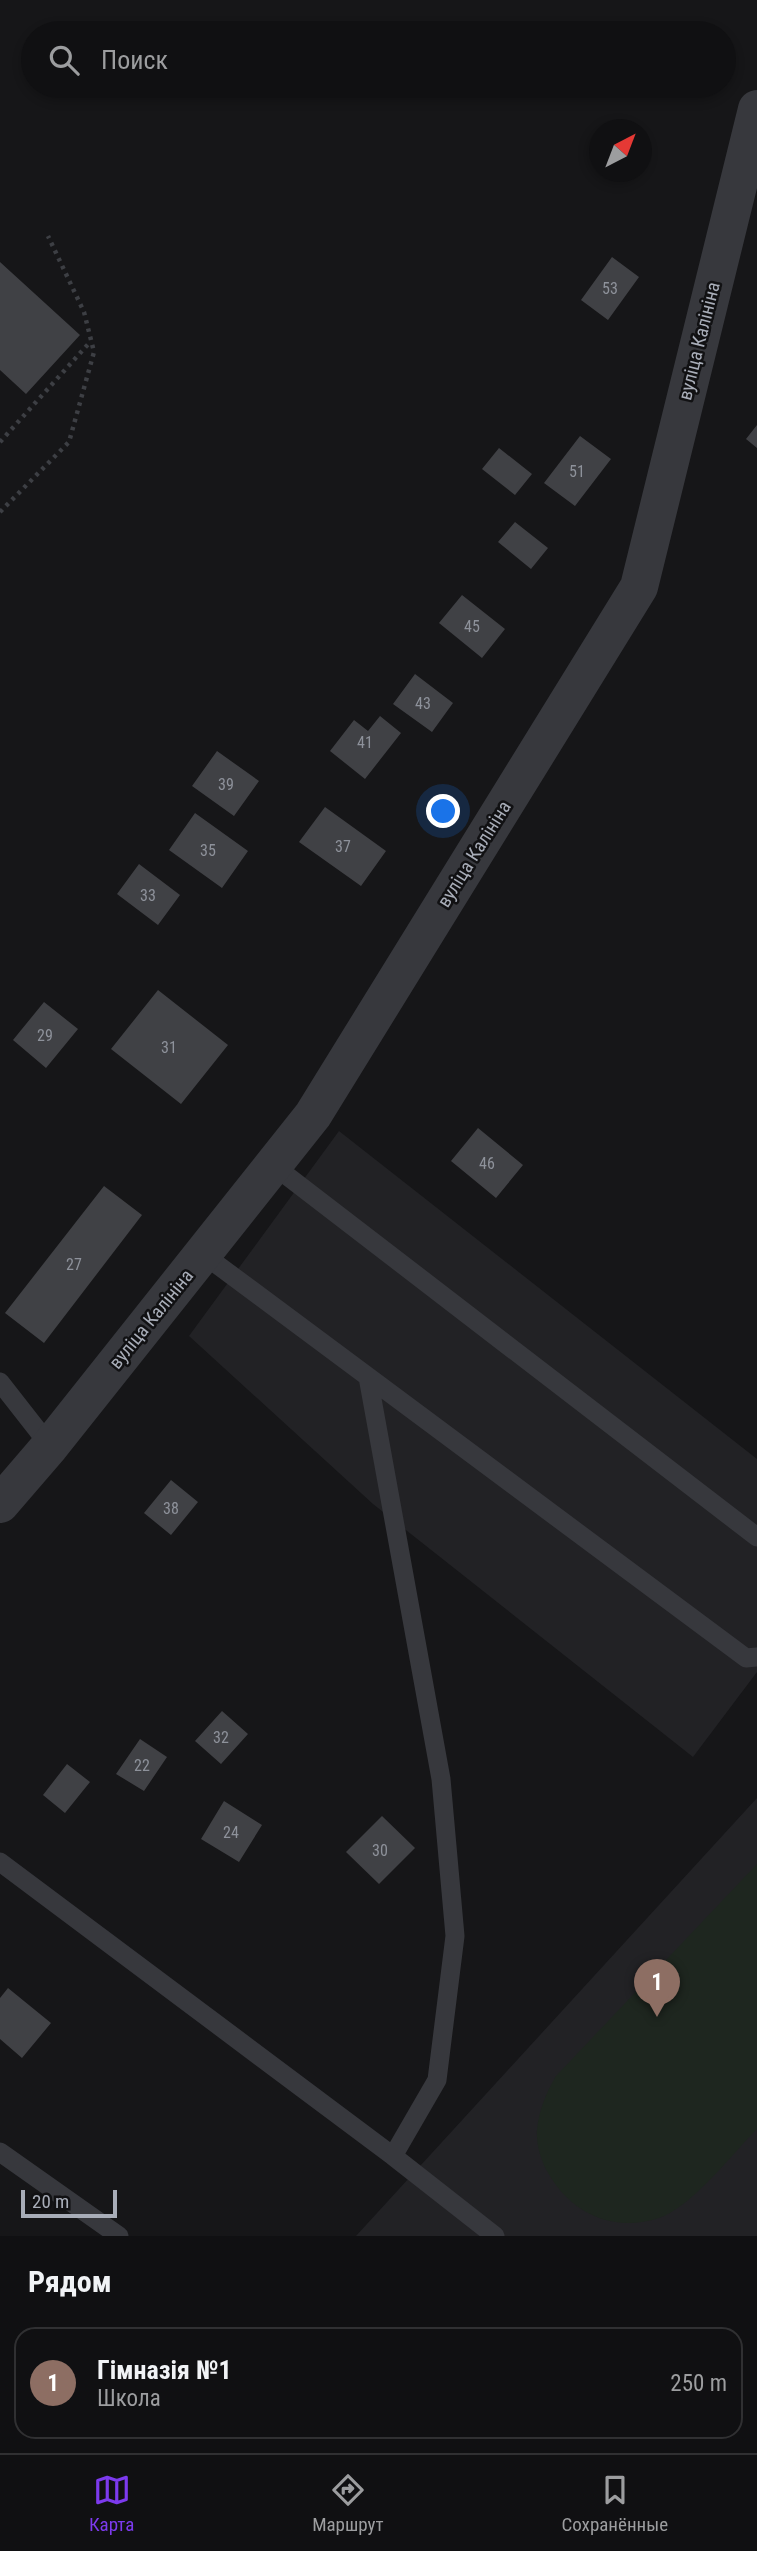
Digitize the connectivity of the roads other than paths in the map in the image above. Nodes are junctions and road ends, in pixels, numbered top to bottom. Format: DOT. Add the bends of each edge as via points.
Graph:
graph roads {
  1 [pos="757,109"];
  2 [pos="273,1165"];
  3 [pos="204,1254"];
  4 [pos="368,1377"];
  5 [pos="0,1382"];
  6 [pos="50,1446"];
  7 [pos="0,1504"];
  8 [pos="757,1537"];
  9 [pos="757,1657"];
  10 [pos="0,1862"];
  11 [pos="0,2152"];
  12 [pos="393,2156"];
  13 [pos="119,2236"];
  14 [pos="495,2236"];
  1 -- 2 [label="street, вуліца Калініна" via="639,587 313,1115"];
  2 -- 3 [label="street, вуліца Калініна"];
  2 -- 8 [label="lane"];
  3 -- 4 [label="lane"];
  3 -- 6 [label="street, вуліца Калініна"];
  4 -- 9 [label="lane" via="746,1658"];
  4 -- 12 [label="lane" via="441,1779 456,1936 437,2080"];
  5 -- 6 [label="lane"];
  6 -- 7 [label="street, вуліца Калініна"];
  10 -- 12 [label="lane"];
  11 -- 13 [label="lane"];
  12 -- 14 [label="lane"];
}
